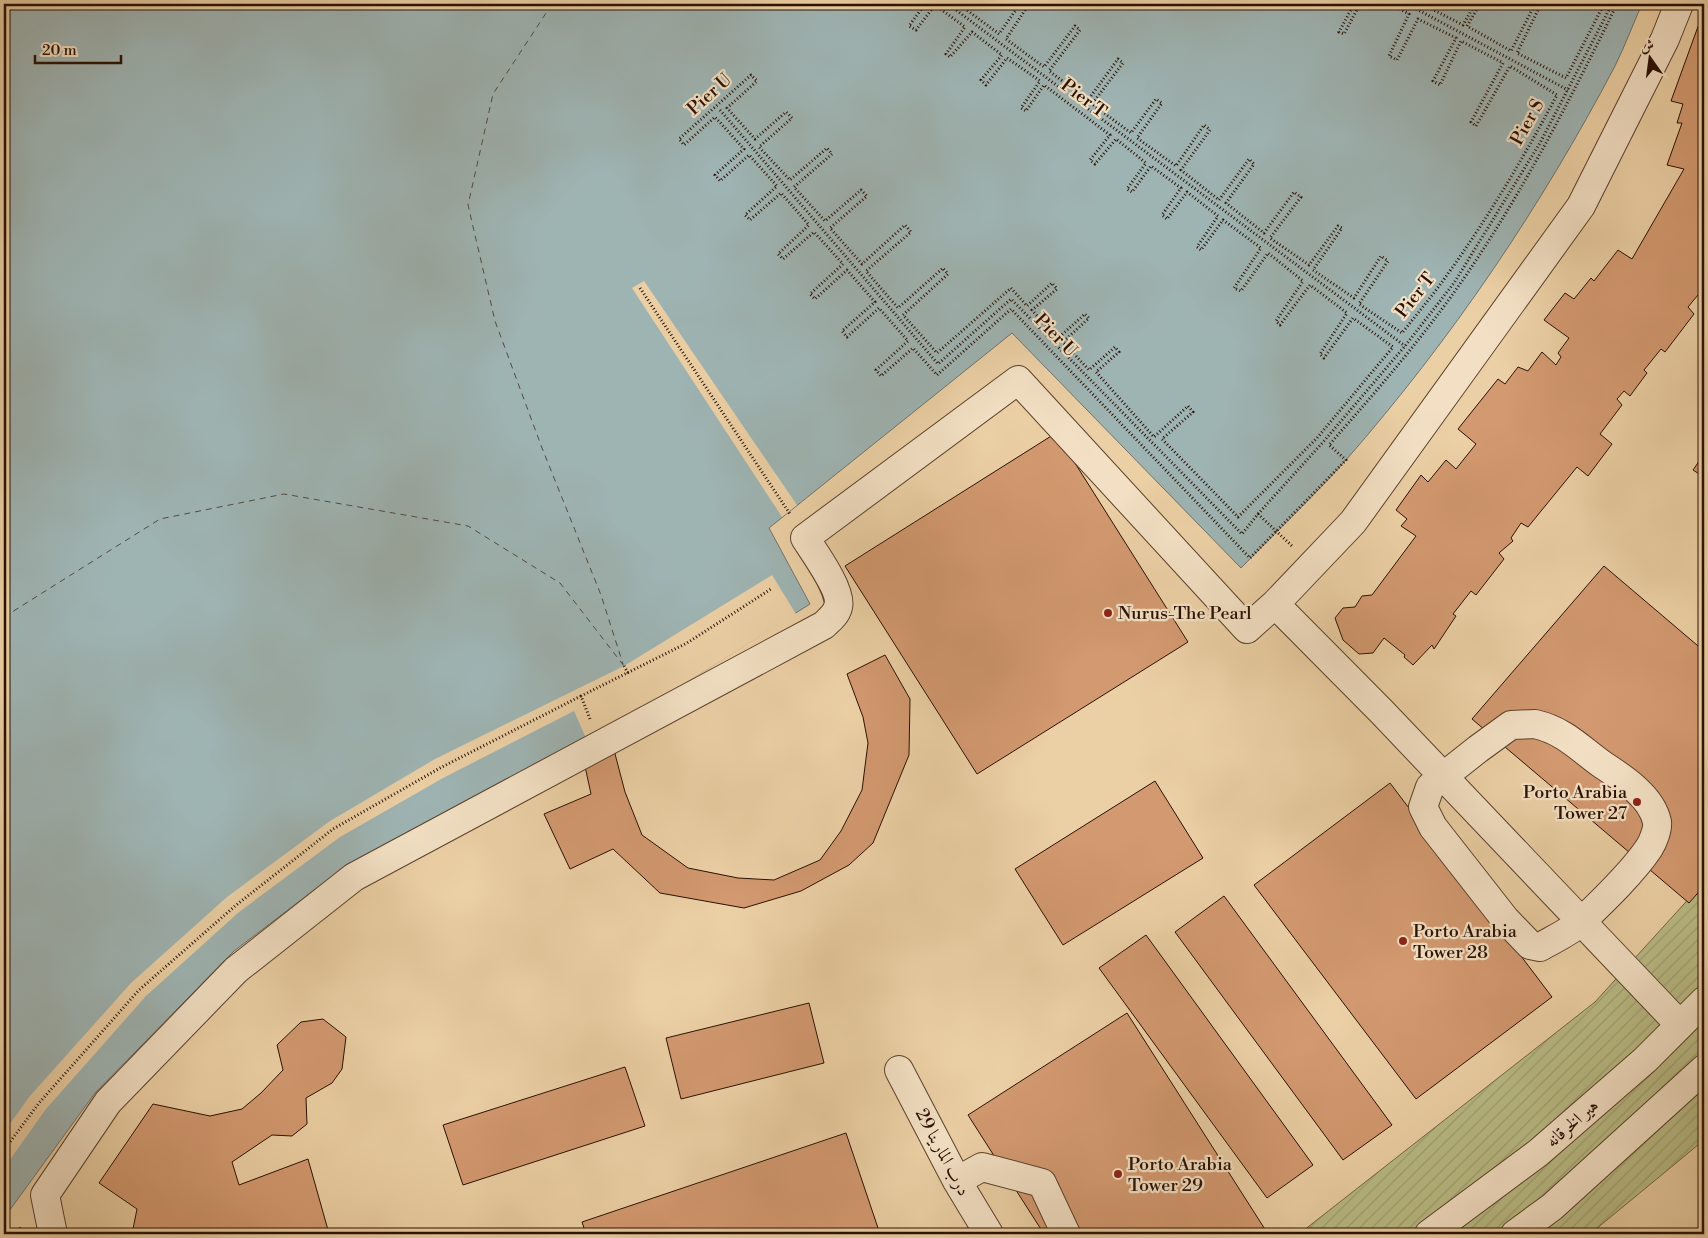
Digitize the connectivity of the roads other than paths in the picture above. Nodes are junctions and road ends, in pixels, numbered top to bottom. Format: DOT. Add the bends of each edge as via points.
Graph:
graph roads {
  1 [pos="1679,4"];
  2 [pos="1274,604"];
  3 [pos="1443,776"];
  4 [pos="1581,921"];
  5 [pos="1704,1001"];
  6 [pos="1680,1025"];
  7 [pos="1704,1069"];
  8 [pos="899,1070"];
  9 [pos="957,1181"];
  10 [pos="54,1234"];
  11 [pos="989,1234"];
  12 [pos="1066,1234"];
  13 [pos="1429,1234"];
  14 [pos="1515,1234"];
  1 -- 2 [label="street" via="1665,39 1581,206 1354,522"];
  2 -- 3 [label="street"];
  2 -- 10 [label="street" via="1247,628 1018,380 805,538 837,591 839,606 824,626 354,877 236,970 108,1102 45,1195"];
  3 -- 4 [label="street"];
  3 -- 4 [label="street" via="1430,787 1423,807 1433,827 1505,919 1530,945 1540,947"];
  3 -- 4 [label="street" via="1511,725 1535,724 1567,737 1639,793 1653,810 1657,825 1651,846"];
  4 -- 6 [label="street"];
  5 -- 6 [label="street, هير الخرقانه"];
  6 -- 13 [label="street, هير الخرقانه" via="1645,1060 1538,1153"];
  7 -- 14 [label="street" via="1552,1207"];
  8 -- 9 [label="street, درب المارينا 29"];
  9 -- 11 [label="street, درب المارينا 29"];
  9 -- 12 [label="street" via="982,1167 1042,1182"];
}
